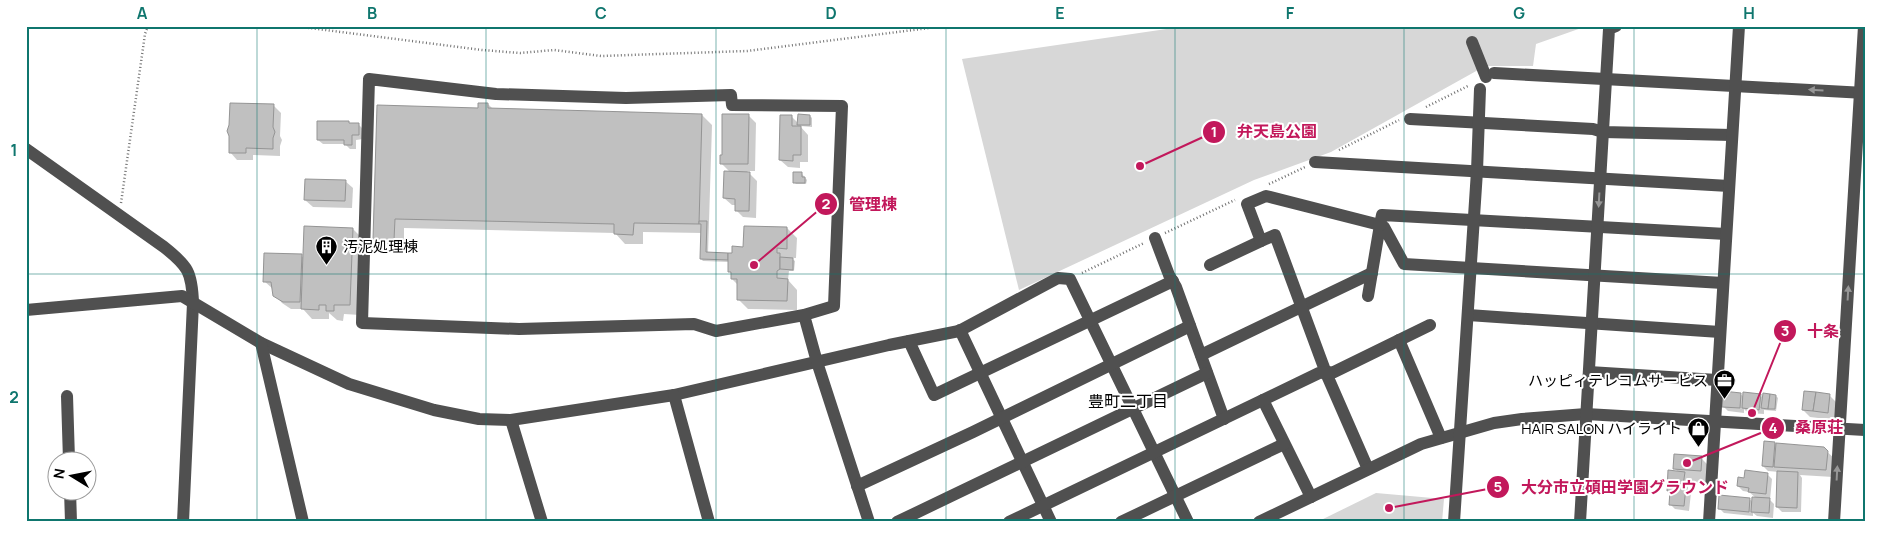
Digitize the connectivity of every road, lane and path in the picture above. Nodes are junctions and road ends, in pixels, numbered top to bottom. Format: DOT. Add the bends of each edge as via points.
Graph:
graph roads {
  1 [pos="148,26"];
  2 [pos="294,26"];
  3 [pos="944,26"];
  4 [pos="1739,26"];
  5 [pos="1864,26"];
  6 [pos="1612,28"];
  7 [pos="1472,42"];
  8 [pos="1487,79"];
  9 [pos="1606,79"];
  10 [pos="1736,86"];
  11 [pos="1862,93"];
  12 [pos="1411,116"];
  13 [pos="1479,122"];
  14 [pos="1603,132"];
  15 [pos="1732,135"];
  16 [pos="26,149"];
  17 [pos="1315,162"];
  18 [pos="1477,171"];
  19 [pos="1600,178"];
  20 [pos="1267,185"];
  21 [pos="1729,186"];
  22 [pos="1238,198"];
  23 [pos="119,217"];
  24 [pos="1474,220"];
  25 [pos="1380,225"];
  26 [pos="1597,227"];
  27 [pos="1726,234"];
  28 [pos="1155,238"];
  29 [pos="1261,241"];
  30 [pos="1210,265"];
  31 [pos="1471,268"];
  32 [pos="1372,273"];
  33 [pos="1594,276"];
  34 [pos="1070,279"];
  35 [pos="1173,282"];
  36 [pos="1723,283"];
  37 [pos="1368,296"];
  38 [pos="193,303"];
  39 [pos="1302,307"];
  40 [pos="26,310"];
  41 [pos="804,315"];
  42 [pos="1468,315"];
  43 [pos="1090,320"];
  44 [pos="1592,323"];
  45 [pos="1430,325"];
  46 [pos="1190,326"];
  47 [pos="960,330"];
  48 [pos="1720,332"];
  49 [pos="1399,340"];
  50 [pos="909,341"];
  51 [pos="260,343"];
  52 [pos="1201,355"];
  53 [pos="817,362"];
  54 [pos="1112,364"];
  55 [pos="1207,372"];
  56 [pos="1589,372"];
  57 [pos="980,373"];
  58 [pos="1326,373"];
  59 [pos="1717,380"];
  60 [pos="674,395"];
  61 [pos="68,396"];
  62 [pos="1263,400"];
  63 [pos="1133,408"];
  64 [pos="1586,414"];
  65 [pos="1002,418"];
  66 [pos="1224,419"];
  67 [pos="511,420"];
  68 [pos="1715,422"];
  69 [pos="1840,429"];
  70 [pos="1865,430"];
  71 [pos="1461,432"];
  72 [pos="1441,438"];
  73 [pos="1284,444"];
  74 [pos="69,450"];
  75 [pos="1154,452"];
  76 [pos="1023,461"];
  77 [pos="1368,469"];
  78 [pos="857,486"];
  79 [pos="1175,496"];
  80 [pos="1310,497"];
  81 [pos="70,500"];
  82 [pos="1043,505"];
  83 [pos="71,522"];
  84 [pos="183,522"];
  85 [pos="303,522"];
  86 [pos="542,522"];
  87 [pos="709,522"];
  88 [pos="869,522"];
  89 [pos="897,522"];
  90 [pos="1009,522"];
  91 [pos="1051,522"];
  92 [pos="1120,522"];
  93 [pos="1188,522"];
  94 [pos="1260,522"];
  95 [pos="1454,522"];
  96 [pos="1580,522"];
  97 [pos="1708,522"];
  98 [pos="1834,522"];
  1 -- 23 [label="path"];
  2 -- 3 [label="path" via="482,50 520,53 554,50 602,56 747,51"];
  4 -- 10 [label="street"];
  5 -- 11 [label="street"];
  6 -- 9 [label="street"];
  7 -- 8 [label="street"];
  8 -- 9 [label="street"];
  8 -- 12 [label="path"];
  8 -- 13 [label="street"];
  9 -- 10 [label="street"];
  9 -- 14 [label="street"];
  11 -- 10 [label="street, one-way"];
  10 -- 15 [label="street"];
  69 -- 11 [label="street, one-way"];
  12 -- 13 [label="street"];
  12 -- 17 [label="path"];
  13 -- 14 [label="street"];
  13 -- 18 [label="street"];
  14 -- 15 [label="street"];
  14 -- 19 [label="street"];
  15 -- 21 [label="street"];
  16 -- 23 [label="street"];
  17 -- 18 [label="street"];
  17 -- 20 [label="path"];
  18 -- 19 [label="street"];
  18 -- 24 [label="street"];
  19 -- 21 [label="street"];
  19 -- 26 [label="street, one-way"];
  21 -- 27 [label="street"];
  22 -- 28 [label="path"];
  23 -- 38 [label="street" via="181,260 188,270"];
  24 -- 25 [label="street" via="1382,215"];
  24 -- 26 [label="street"];
  24 -- 31 [label="street"];
  25 -- 29 [label="street" via="1266,196 1247,204"];
  25 -- 31 [label="street" via="1404,264"];
  25 -- 32 [label="street"];
  26 -- 27 [label="street"];
  26 -- 33 [label="street"];
  27 -- 36 [label="street"];
  28 -- 34 [label="path"];
  28 -- 35 [label="street"];
  29 -- 30 [label="street"];
  29 -- 39 [label="street" via="1275,235"];
  31 -- 33 [label="street"];
  31 -- 42 [label="street"];
  32 -- 37 [label="street"];
  32 -- 39 [label="street"];
  33 -- 36 [label="street"];
  33 -- 44 [label="street"];
  34 -- 43 [label="street"];
  34 -- 47 [label="street" via="1058,278"];
  35 -- 43 [label="street"];
  35 -- 46 [label="street"];
  36 -- 48 [label="street"];
  38 -- 40 [label="street" via="182,296"];
  38 -- 51 [label="street"];
  38 -- 84 [label="street"];
  39 -- 52 [label="street"];
  39 -- 58 [label="street"];
  41 -- 41 [label="street" via="716,332 694,324 519,329 362,323 369,79 496,94 626,98 731,95 732,105 842,106 834,306"];
  41 -- 53 [label="street"];
  42 -- 44 [label="street"];
  42 -- 71 [label="street"];
  43 -- 54 [label="street"];
  43 -- 57 [label="street"];
  44 -- 48 [label="street"];
  44 -- 56 [label="street"];
  45 -- 49 [label="street"];
  46 -- 52 [label="street"];
  46 -- 54 [label="street"];
  47 -- 50 [label="street"];
  47 -- 57 [label="street"];
  48 -- 59 [label="street"];
  49 -- 58 [label="street"];
  49 -- 72 [label="street"];
  50 -- 53 [label="street"];
  50 -- 57 [label="street" via="934,395"];
  51 -- 67 [label="street" via="349,384 434,410"];
  51 -- 85 [label="street"];
  52 -- 55 [label="street"];
  53 -- 60 [label="street"];
  53 -- 78 [label="street"];
  54 -- 63 [label="street"];
  54 -- 65 [label="street"];
  55 -- 63 [label="street"];
  55 -- 66 [label="street"];
  56 -- 59 [label="street"];
  56 -- 64 [label="street"];
  57 -- 65 [label="street"];
  58 -- 62 [label="street" via="1319,373"];
  58 -- 77 [label="street"];
  59 -- 68 [label="street"];
  60 -- 67 [label="street"];
  60 -- 87 [label="street"];
  61 -- 74 [label="street"];
  62 -- 66 [label="street"];
  62 -- 73 [label="street"];
  63 -- 75 [label="street"];
  63 -- 76 [label="street"];
  64 -- 68 [label="street"];
  64 -- 71 [label="street" via="1494,423"];
  64 -- 96 [label="street"];
  65 -- 76 [label="street"];
  65 -- 78 [label="street"];
  66 -- 75 [label="street"];
  67 -- 86 [label="street"];
  68 -- 69 [label="street"];
  68 -- 97 [label="street"];
  69 -- 70 [label="street"];
  98 -- 69 [label="street, one-way"];
  71 -- 72 [label="street"];
  71 -- 95 [label="street"];
  72 -- 77 [label="street"];
  73 -- 79 [label="street"];
  73 -- 80 [label="street"];
  75 -- 79 [label="street"];
  75 -- 82 [label="street"];
  76 -- 82 [label="street"];
  76 -- 89 [label="street"];
  77 -- 80 [label="street"];
  78 -- 88 [label="street"];
  79 -- 92 [label="street"];
  79 -- 93 [label="street"];
  80 -- 94 [label="street"];
  81 -- 83 [label="street"];
  82 -- 90 [label="street"];
  82 -- 91 [label="street"];
}
